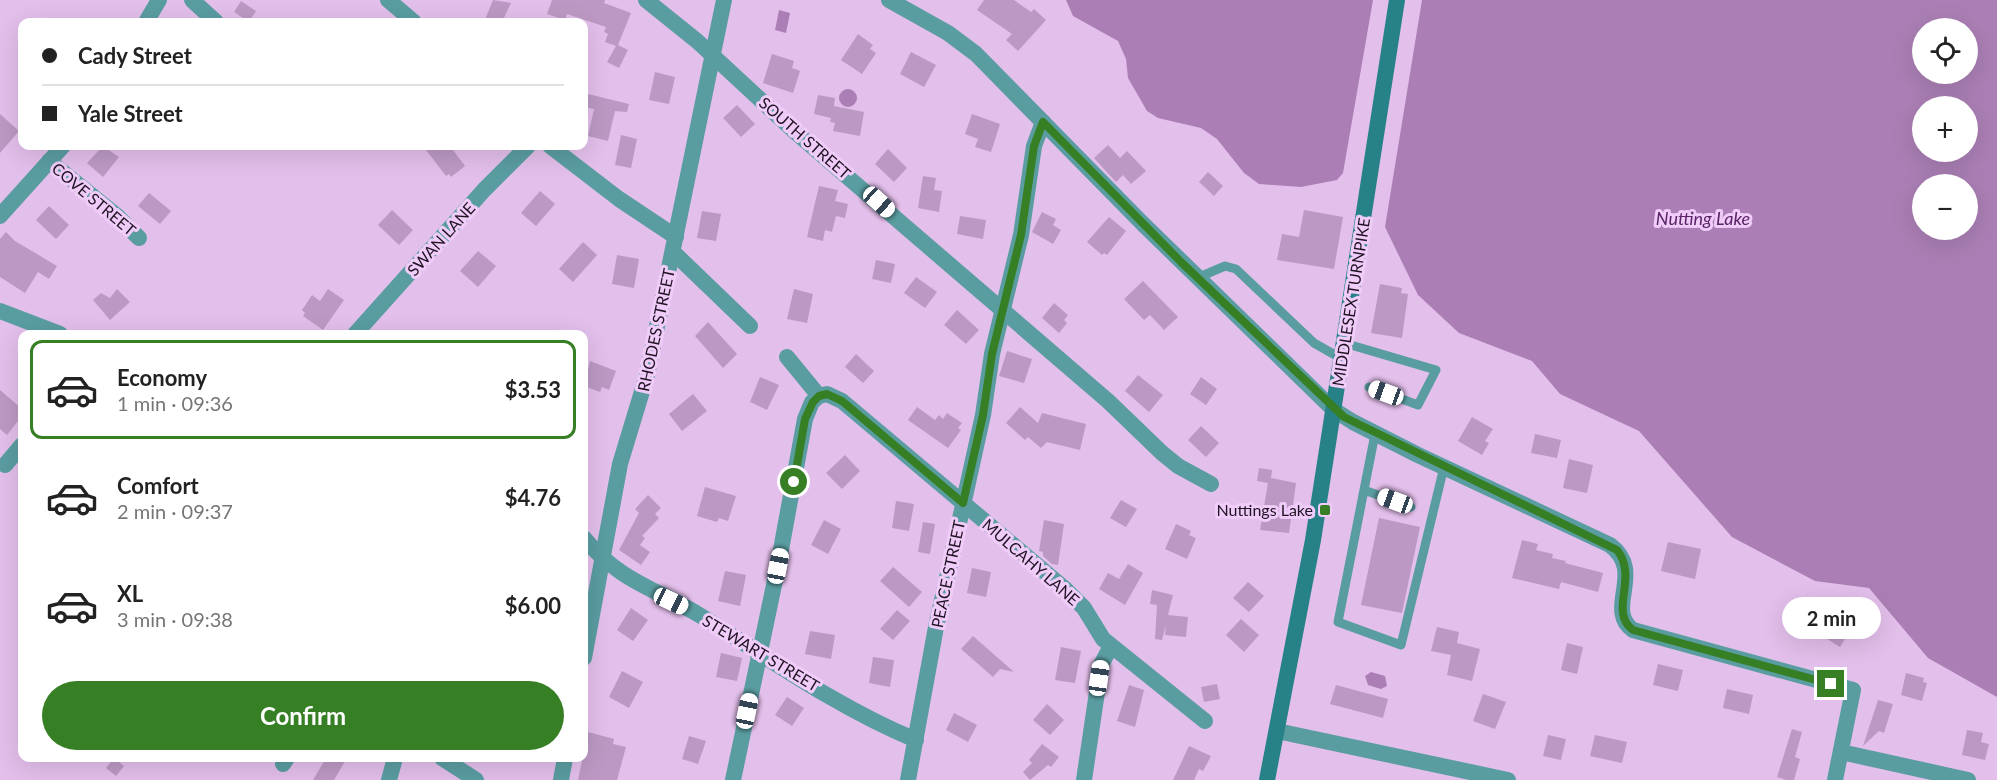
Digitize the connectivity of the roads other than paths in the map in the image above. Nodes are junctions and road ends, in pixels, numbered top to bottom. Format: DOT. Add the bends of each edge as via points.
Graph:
graph roads {
  1 [pos="159,0"];
  2 [pos="192,0"];
  3 [pos="388,0"];
  4 [pos="646,0"];
  5 [pos="724,0"];
  6 [pos="889,0"];
  7 [pos="1397,0"];
  8 [pos="148,18"];
  9 [pos="212,18"];
  10 [pos="409,18"];
  11 [pos="713,56"];
  12 [pos="1043,122"];
  13 [pos="59,150"];
  14 [pos="524,150"];
  15 [pos="555,150"];
  16 [pos="49,161"];
  17 [pos="0,216"];
  18 [pos="139,238"];
  19 [pos="674,245"];
  20 [pos="1197,278"];
  21 [pos="0,311"];
  22 [pos="1004,311"];
  23 [pos="750,326"];
  24 [pos="50,330"];
  25 [pos="359,330"];
  26 [pos="1343,351"];
  27 [pos="787,357"];
  28 [pos="1369,387"];
  29 [pos="819,396"];
  30 [pos="1334,410"];
  31 [pos="1375,434"];
  32 [pos="18,450"];
  33 [pos="5,465"];
  34 [pos="1444,468"];
  35 [pos="1211,484"];
  36 [pos="1364,490"];
  37 [pos="963,503"];
  38 [pos="1411,507"];
  39 [pos="588,542"];
  40 [pos="602,558"];
  41 [pos="588,636"];
  42 [pos="1112,646"];
  43 [pos="759,652"];
  44 [pos="1205,721"];
  45 [pos="1277,731"];
  46 [pos="916,740"];
  47 [pos="1841,752"];
  48 [pos="394,762"];
  49 [pos="448,762"];
  50 [pos="564,762"];
  51 [pos="389,780"];
  52 [pos="476,780"];
  53 [pos="561,780"];
  54 [pos="733,780"];
  55 [pos="908,780"];
  56 [pos="1084,780"];
  57 [pos="1267,780"];
  58 [pos="1508,780"];
  59 [pos="1835,780"];
  60 [pos="1968,780"];
  1 -- 8 [label="street"];
  2 -- 9 [label="street"];
  3 -- 10 [label="street"];
  4 -- 11 [label="street, SOUTH STREET"];
  5 -- 11 [label="street, RHODES STREET"];
  6 -- 12 [label="street" via="963,43"];
  7 -- 26 [label="main road, MIDDLESEX TURNPIKE"];
  11 -- 19 [label="street, RHODES STREET"];
  11 -- 22 [label="street, SOUTH STREET"];
  12 -- 20 [label="street"];
  12 -- 22 [label="street, PEACE STREET" via="1034,146 1027,204"];
  13 -- 16 [label="street"];
  14 -- 25 [label="street, SWAN LANE"];
  15 -- 19 [label="street"];
  16 -- 17 [label="street"];
  16 -- 18 [label="street, COVE STREET"];
  19 -- 23 [label="street"];
  19 -- 40 [label="street, RHODES STREET" via="647,375 620,464"];
  20 -- 26 [label="lane" via="1225,266 1244,274 1314,343"];
  20 -- 30 [label="street"];
  21 -- 24 [label="street"];
  22 -- 35 [label="street, SOUTH STREET" via="1162,453"];
  22 -- 37 [label="street, PEACE STREET"];
  26 -- 28 [label="lane" via="1436,370 1418,405"];
  26 -- 30 [label="main road, MIDDLESEX TURNPIKE"];
  27 -- 29 [label="street"];
  29 -- 37 [label="street, MULCAHY LANE" via="827,394 842,401"];
  29 -- 43 [label="street" via="805,419"];
  30 -- 31 [label="street"];
  30 -- 45 [label="main road, MIDDLESEX TURNPIKE"];
  31 -- 34 [label="street"];
  31 -- 36 [label="lane"];
  32 -- 33 [label="street"];
  34 -- 36 [label="lane" via="1401,645 1338,622"];
  34 -- 47 [label="street" via="1617,550 1626,567 1622,612 1626,625 1633,630 1853,690"];
  36 -- 38 [label="lane"];
  37 -- 42 [label="street, MULCAHY LANE" via="1065,588"];
  37 -- 46 [label="street, PEACE STREET"];
  39 -- 40 [label="street, STEWART STREET"];
  40 -- 41 [label="street, RHODES STREET"];
  40 -- 43 [label="street, STEWART STREET" via="643,587"];
  42 -- 44 [label="street, MULCAHY LANE"];
  42 -- 56 [label="street" via="1101,665"];
  43 -- 46 [label="street, STEWART STREET" via="867,717"];
  43 -- 54 [label="street"];
  45 -- 57 [label="main road, MIDDLESEX TURNPIKE"];
  45 -- 58 [label="street"];
  46 -- 55 [label="street, PEACE STREET"];
  47 -- 59 [label="street"];
  47 -- 60 [label="street"];
  48 -- 51 [label="street"];
  49 -- 52 [label="street"];
  50 -- 53 [label="street"];
}
